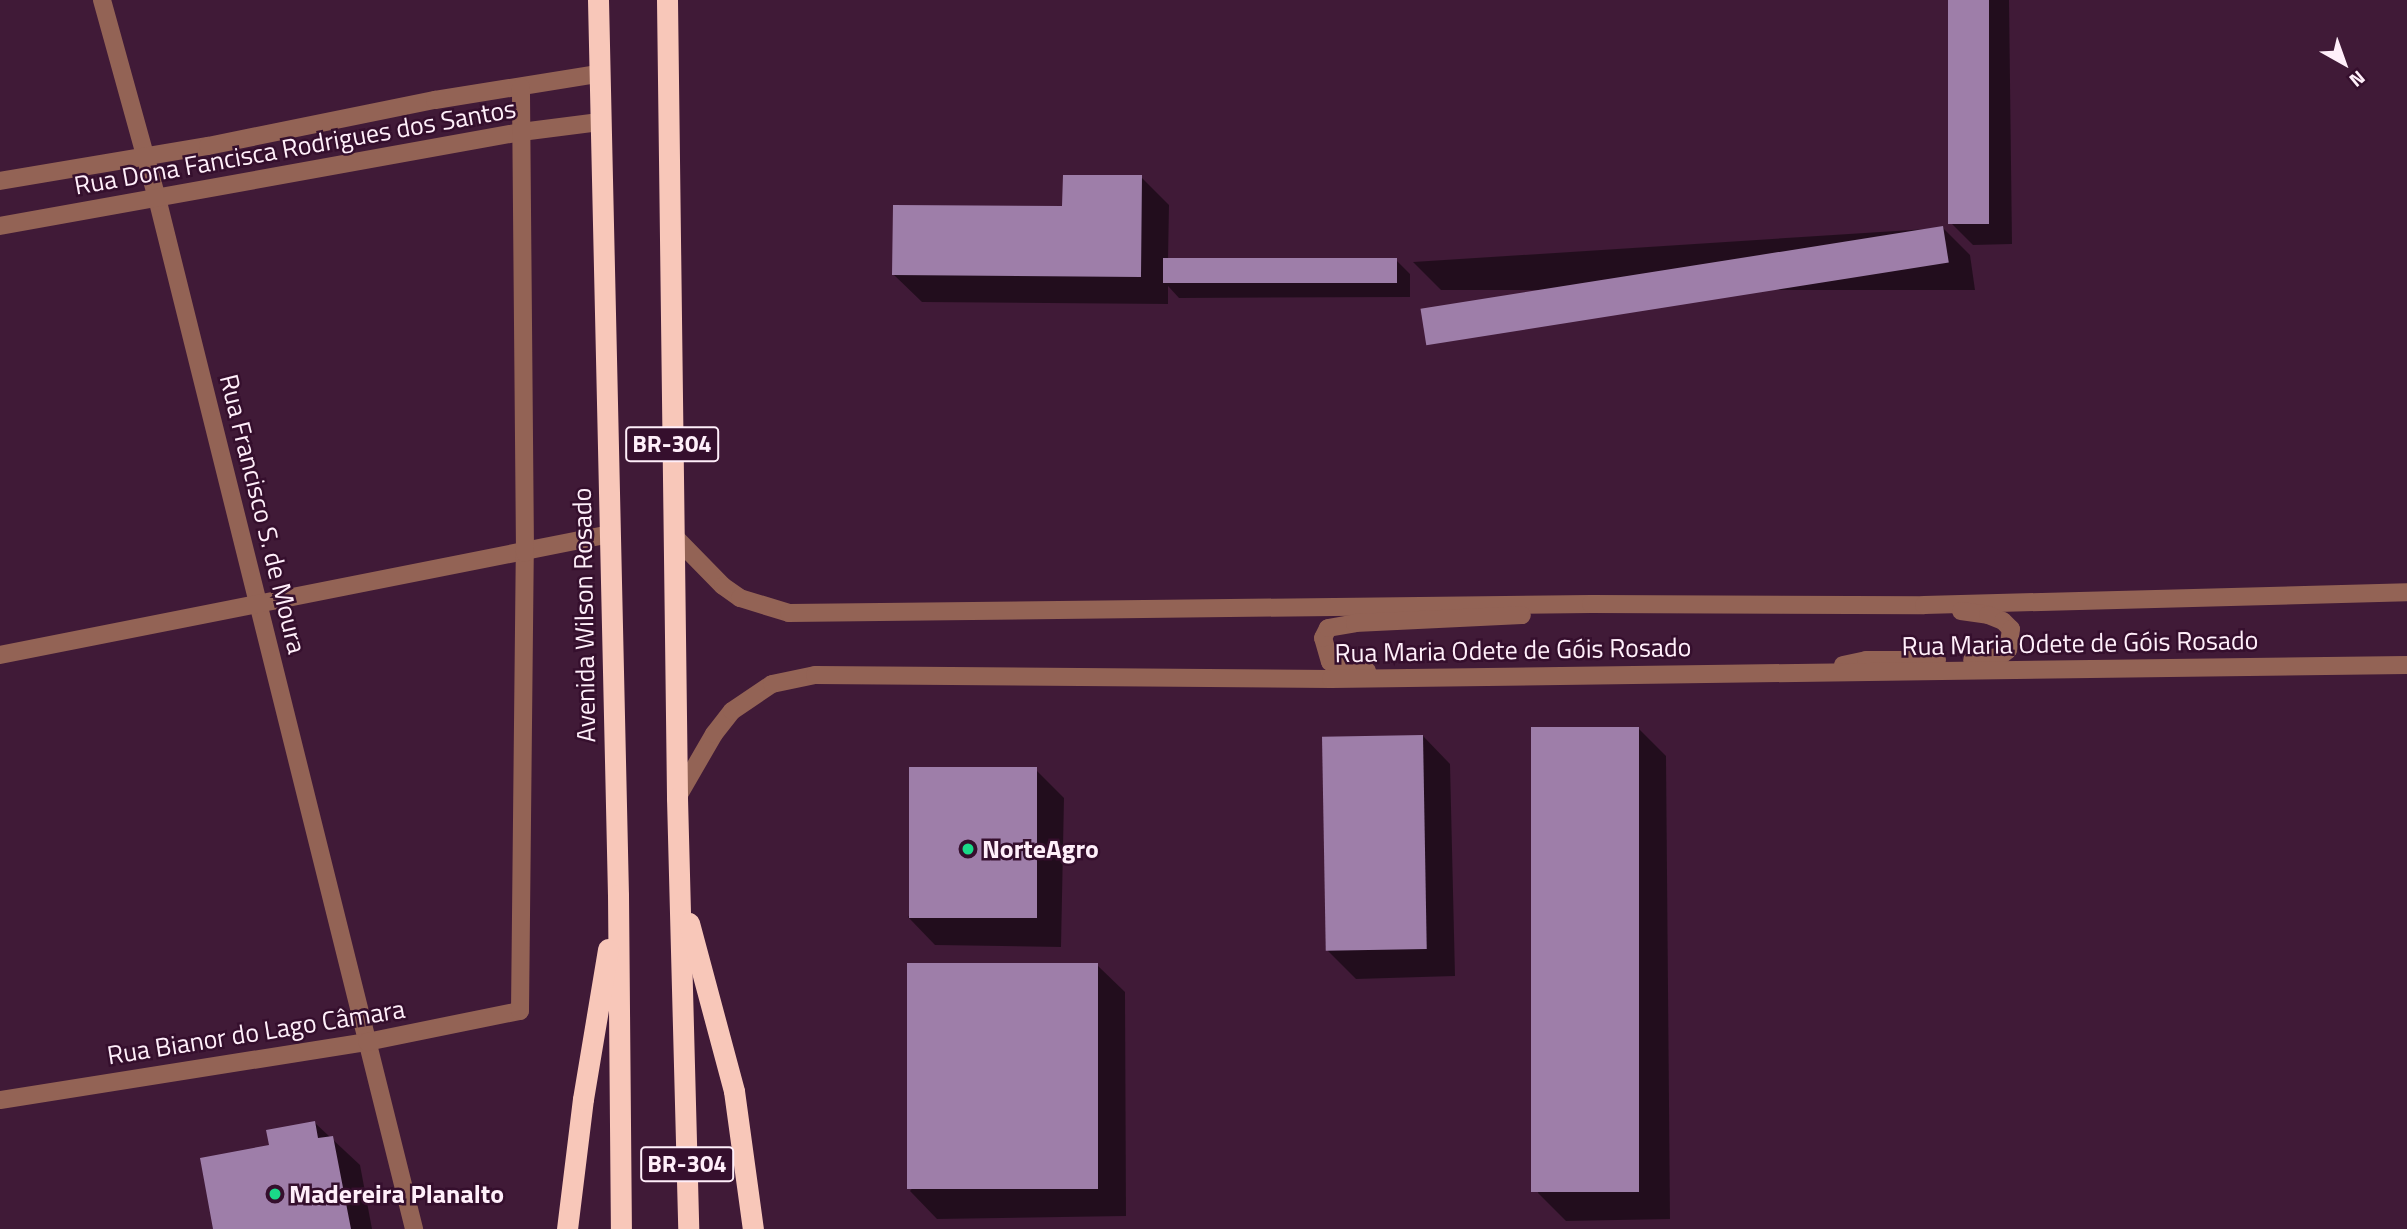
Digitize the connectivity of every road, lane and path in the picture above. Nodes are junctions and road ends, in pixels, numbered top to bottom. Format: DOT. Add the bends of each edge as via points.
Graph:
graph roads {
  1 [pos="102,0"];
  2 [pos="598,0"];
  3 [pos="667,0"];
  4 [pos="598,74"];
  5 [pos="521,86"];
  6 [pos="599,122"];
  7 [pos="521,132"];
  8 [pos="146,155"];
  9 [pos="0,181"];
  10 [pos="157,198"];
  11 [pos="0,226"];
  12 [pos="610,534"];
  13 [pos="674,535"];
  14 [pos="525,553"];
  15 [pos="2407,592"];
  16 [pos="258,603"];
  17 [pos="1591,604"];
  18 [pos="1924,605"];
  19 [pos="0,655"];
  20 [pos="2407,665"];
  21 [pos="1816,673"];
  22 [pos="1416,678"];
  23 [pos="677,798"];
  24 [pos="679,888"];
  25 [pos="618,895"];
  26 [pos="367,1042"];
  27 [pos="0,1100"];
  28 [pos="414,1229"];
  29 [pos="567,1229"];
  30 [pos="621,1229"];
  31 [pos="688,1229"];
  32 [pos="753,1229"];
  1 -- 8 [label="street, Rua Francisco S. de Moura"];
  2 -- 4 [label="highway, Avenida Wilson Rosado / BR-304"];
  3 -- 13 [label="highway, BR-304"];
  4 -- 5 [label="street, Rua Dona Fancisca Rodrigues dos Santos"];
  4 -- 6 [label="highway, Avenida Wilson Rosado / BR-304"];
  5 -- 7 [label="street"];
  5 -- 8 [label="street, Rua Dona Fancisca Rodrigues dos Santos"];
  6 -- 7 [label="street, Rua Dona Fancisca Rodrigues dos Santos"];
  6 -- 12 [label="highway, Avenida Wilson Rosado / BR-304"];
  7 -- 10 [label="street, Rua Dona Fancisca Rodrigues dos Santos"];
  7 -- 14 [label="street"];
  8 -- 9 [label="street, Rua Dona Fancisca Rodrigues dos Santos"];
  8 -- 10 [label="street, Rua Francisco S. de Moura"];
  10 -- 11 [label="street, Rua Dona Fancisca Rodrigues dos Santos"];
  10 -- 16 [label="street, Rua Francisco S. de Moura"];
  12 -- 14 [label="street"];
  12 -- 25 [label="highway, Avenida Wilson Rosado / BR-304"];
  13 -- 17 [label="street, Rua Maria Odete de Góis Rosado" via="740,598 789,613"];
  13 -- 23 [label="highway, BR-304"];
  14 -- 16 [label="street"];
  14 -- 26 [label="street, Rua Bianor do Lago Câmara" via="520,1011"];
  15 -- 18 [label="street, Rua Maria Odete de Góis Rosado"];
  16 -- 19 [label="street"];
  16 -- 26 [label="street, Rua Francisco S. de Moura"];
  17 -- 18 [label="street, Rua Maria Odete de Góis Rosado"];
  17 -- 22 [label="street" via="1509,617 1354,623 1328,628 1323,638 1330,662 1338,666"];
  18 -- 21 [label="street" via="2003,621 2011,629 2008,650 1986,660 1866,660"];
  20 -- 21 [label="street, Rua Maria Odete de Góis Rosado"];
  21 -- 22 [label="street, Rua Maria Odete de Góis Rosado"];
  22 -- 23 [label="street, Rua Maria Odete de Góis Rosado" via="855,674 793,678 754,694 732,711"];
  23 -- 24 [label="highway, BR-304"];
  24 -- 31 [label="highway, BR-304"];
  24 -- 32 [label="highway" via="734,1091"];
  25 -- 29 [label="highway" via="583,1099"];
  25 -- 30 [label="highway, Avenida Wilson Rosado / BR-304"];
  26 -- 27 [label="street, Rua Bianor do Lago Câmara"];
  26 -- 28 [label="street, Rua Francisco S. de Moura"];
}
